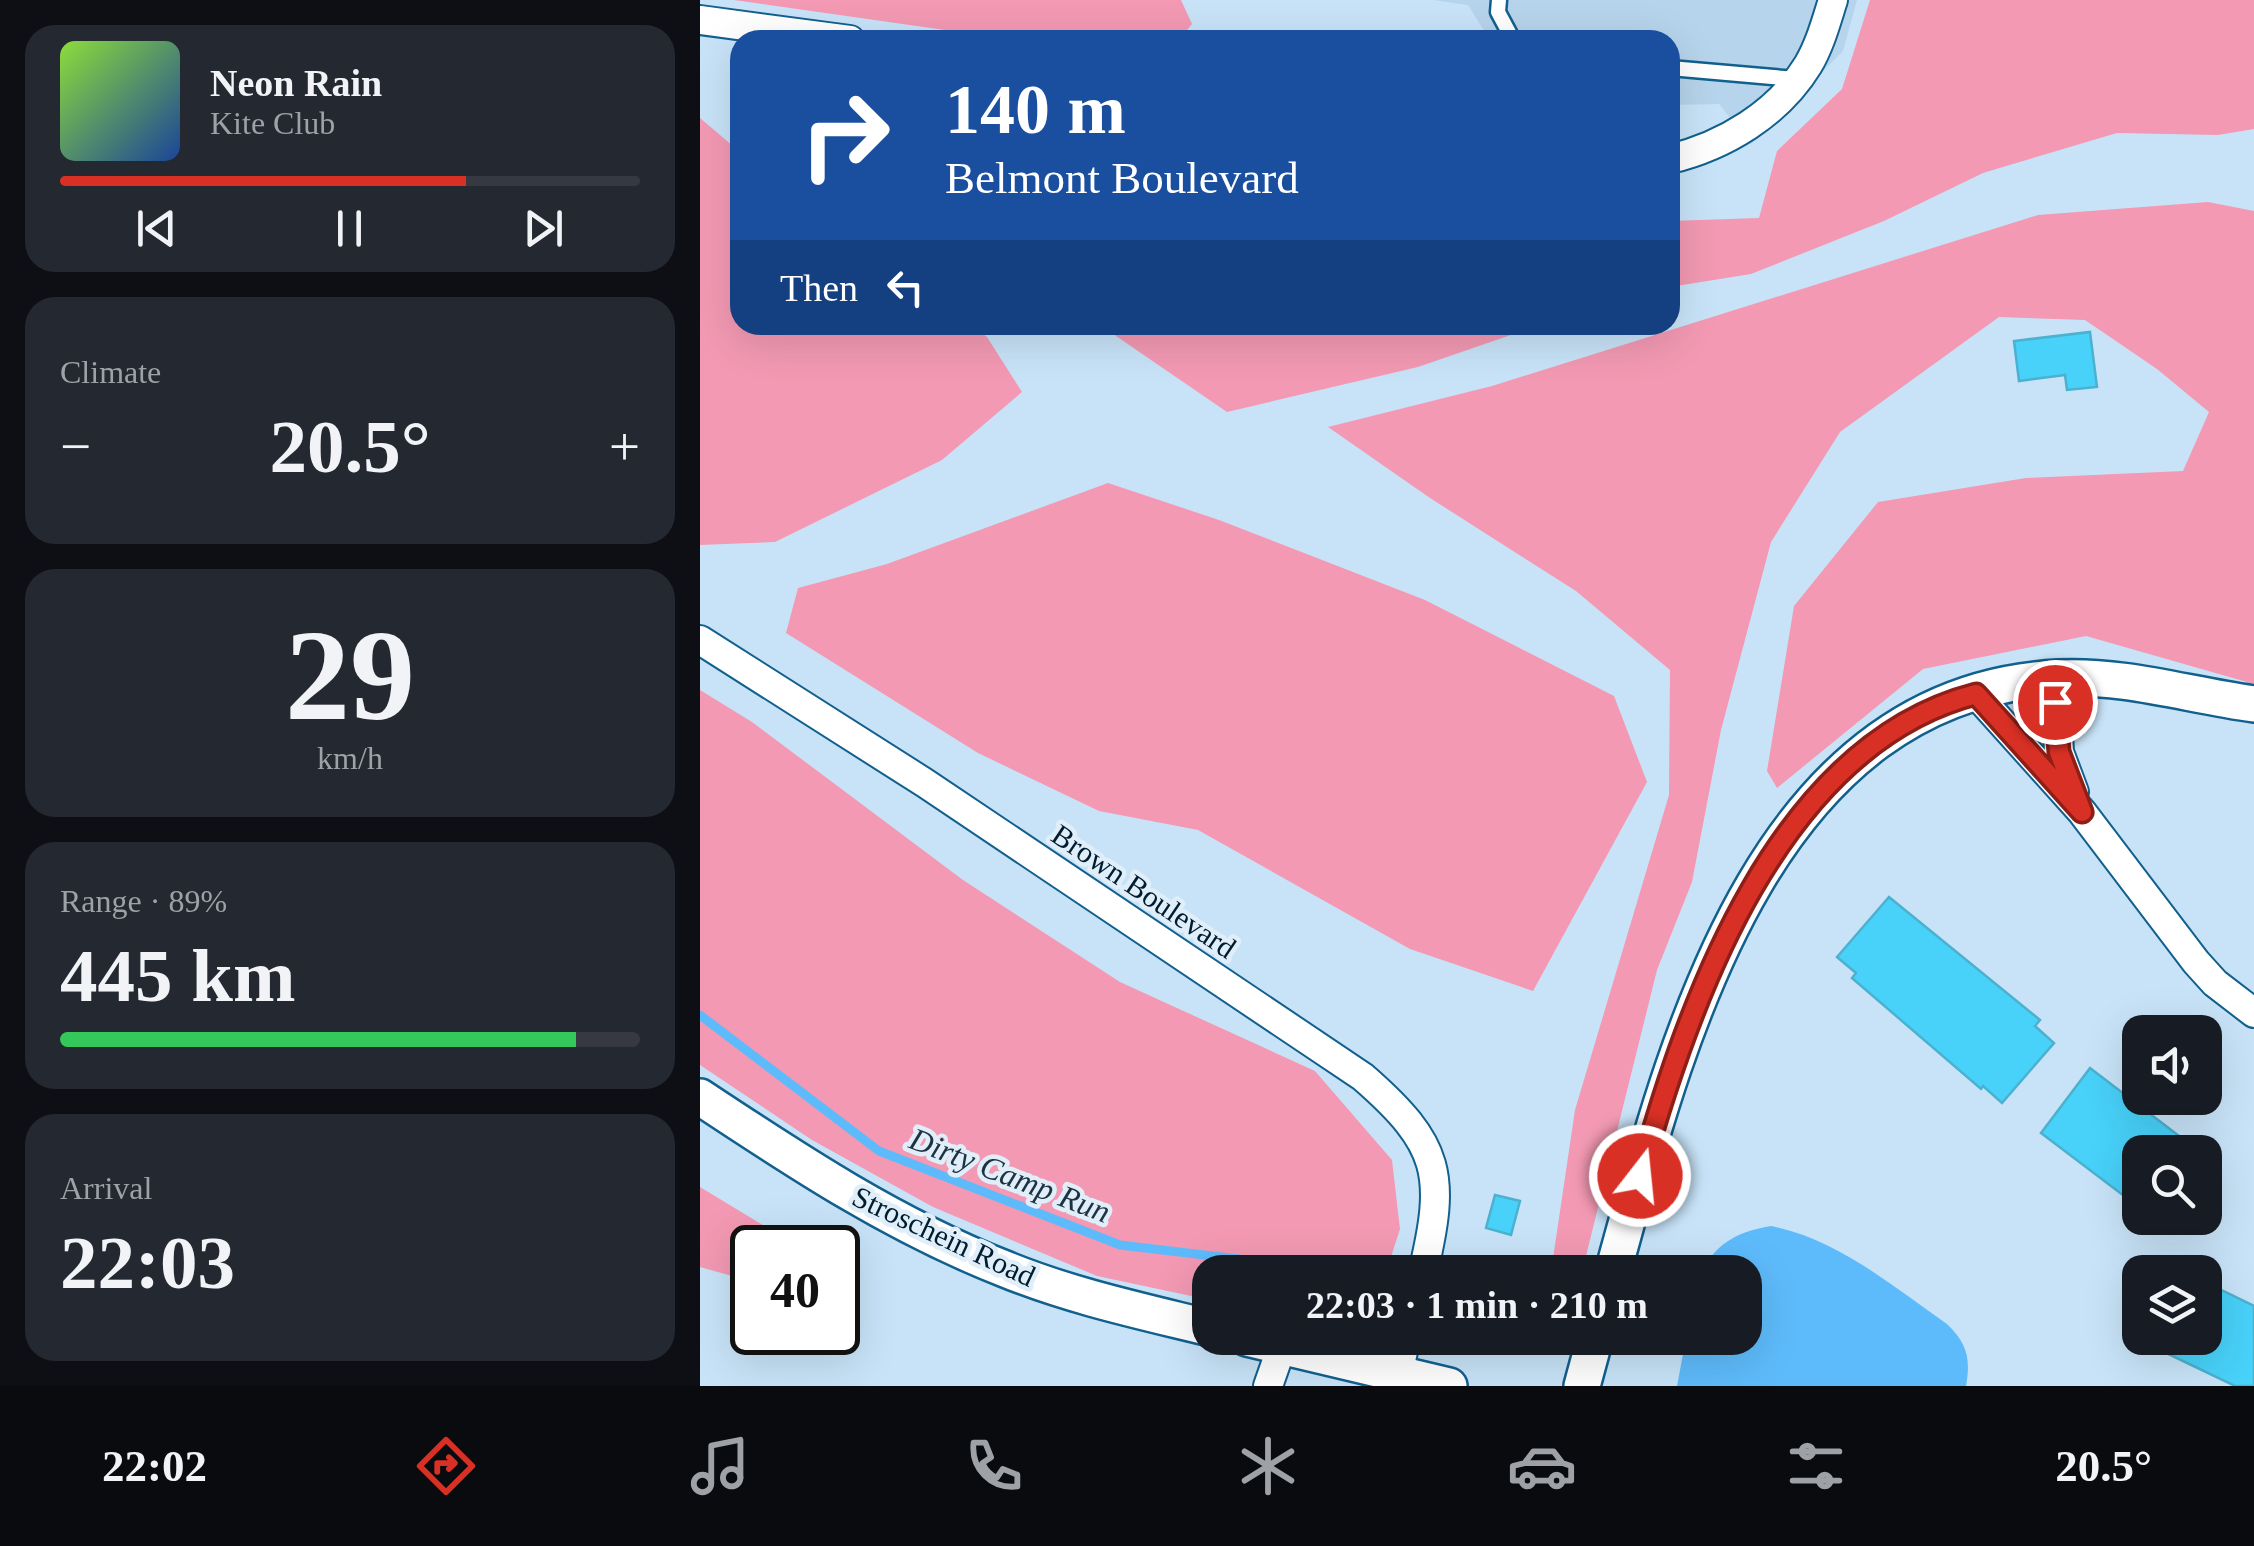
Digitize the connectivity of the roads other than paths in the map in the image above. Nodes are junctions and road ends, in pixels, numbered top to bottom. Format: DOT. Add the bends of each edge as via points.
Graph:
graph roads {
  1 [pos="1499,0"];
  2 [pos="1833,0"];
  3 [pos="700,20"];
  4 [pos="775,30"];
  5 [pos="1508,30"];
  6 [pos="1680,69"];
  7 [pos="1796,79"];
  8 [pos="1680,156"];
  9 [pos="700,640"];
  10 [pos="2055,678"];
  11 [pos="1976,694"];
  12 [pos="2254,704"];
  13 [pos="2082,812"];
  14 [pos="2254,1013"];
  15 [pos="700,1096"];
  16 [pos="1425,1255"];
  17 [pos="1618,1255"];
  18 [pos="1192,1323"];
  19 [pos="1279,1355"];
  20 [pos="1319,1355"];
  21 [pos="1402,1355"];
  22 [pos="1590,1355"];
  23 [pos="1398,1374"];
  24 [pos="1268,1386"];
  25 [pos="1448,1386"];
  26 [pos="1582,1386"];
  1 -- 5 [label="lane"];
  2 -- 7 [label="street" via="1822,36"];
  3 -- 4 [label="street"];
  6 -- 7 [label="lane"];
  7 -- 8 [label="street" via="1749,126"];
  9 -- 16 [label="street, Brown Boulevard" via="925,783 1378,1090 1416,1131 1430,1160 1437,1189"];
  10 -- 11 [label="street"];
  10 -- 12 [label="street" via="2110,678"];
  10 -- 13 [label="street" via="2059,752"];
  11 -- 13 [label="street"];
  11 -- 17 [label="street" via="1908,722 1867,750 1831,781 1766,866 1692,1011"];
  13 -- 14 [label="street" via="2196,962"];
  15 -- 18 [label="street, Stroschein Road" via="856,1197 951,1246 1053,1286"];
  19 -- 24 [label="street"];
  20 -- 23 [label="street"];
  21 -- 23 [label="street"];
  22 -- 26 [label="street"];
  23 -- 25 [label="street"];
}
